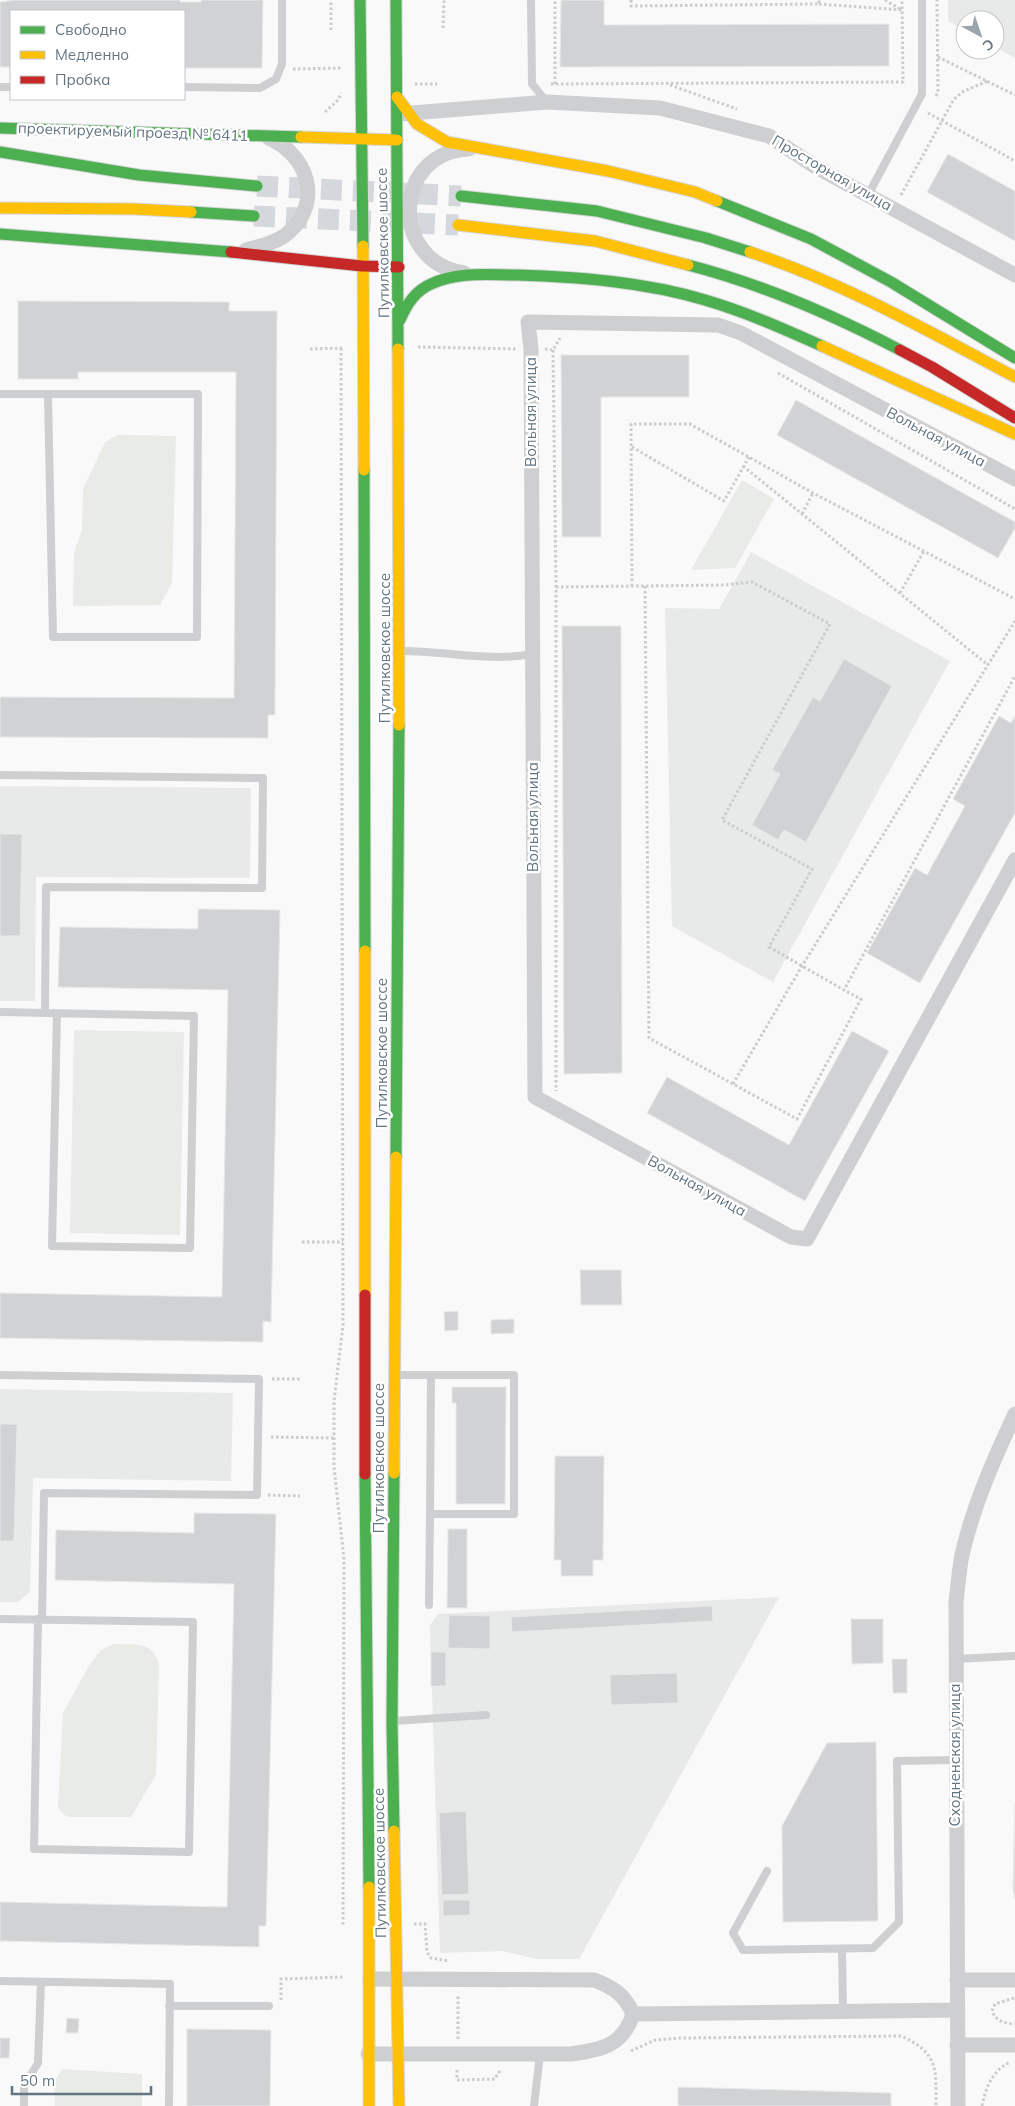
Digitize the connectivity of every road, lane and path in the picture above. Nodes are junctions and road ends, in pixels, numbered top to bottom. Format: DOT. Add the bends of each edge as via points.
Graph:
graph roads {
  1 [pos="282,0"];
  2 [pos="331,0"];
  3 [pos="360,0"];
  4 [pos="396,0"];
  5 [pos="444,0"];
  6 [pos="531,0"];
  7 [pos="555,0"];
  8 [pos="631,0"];
  9 [pos="724,0"];
  10 [pos="885,0"];
  11 [pos="902,0"];
  12 [pos="922,0"];
  13 [pos="819,2"];
  14 [pos="724,5"];
  15 [pos="902,10"];
  16 [pos="444,28"];
  17 [pos="331,30"];
  18 [pos="938,57"];
  19 [pos="342,68"];
  20 [pos="304,69"];
  21 [pos="988,81"];
  22 [pos="406,84"];
  23 [pos="437,84"];
  24 [pos="532,84"];
  25 [pos="555,84"];
  26 [pos="185,88"];
  27 [pos="1015,95"];
  28 [pos="547,102"];
  29 [pos="928,112"];
  30 [pos="401,113"];
  31 [pos="942,121"];
  32 [pos="0,128"];
  33 [pos="265,136"];
  34 [pos="362,140"];
  35 [pos="397,140"];
  36 [pos="478,149"];
  37 [pos="0,152"];
  38 [pos="1015,161"];
  39 [pos="257,186"];
  40 [pos="868,195"];
  41 [pos="901,195"];
  42 [pos="461,196"];
  43 [pos="0,208"];
  44 [pos="254,216"];
  45 [pos="458,225"];
  46 [pos="0,234"];
  47 [pos="237,252"];
  48 [pos="362,266"];
  49 [pos="399,267"];
  50 [pos="468,274"];
  51 [pos="1015,275"];
  52 [pos="399,322"];
  53 [pos="562,334"];
  54 [pos="416,347"];
  55 [pos="310,348"];
  56 [pos="341,348"];
  57 [pos="346,348"];
  58 [pos="531,349"];
  59 [pos="553,350"];
  60 [pos="1015,358"];
  61 [pos="771,367"];
  62 [pos="1015,377"];
  63 [pos="0,394"];
  64 [pos="48,395"];
  65 [pos="1015,418"];
  66 [pos="1015,434"];
  67 [pos="632,447"];
  68 [pos="749,457"];
  69 [pos="744,466"];
  70 [pos="1015,480"];
  71 [pos="813,493"];
  72 [pos="1015,510"];
  73 [pos="802,514"];
  74 [pos="924,551"];
  75 [pos="632,586"];
  76 [pos="645,586"];
  77 [pos="556,587"];
  78 [pos="900,593"];
  79 [pos="1015,599"];
  80 [pos="1015,621"];
  81 [pos="400,651"];
  82 [pos="532,654"];
  83 [pos="988,665"];
  84 [pos="1015,676"];
  85 [pos="0,776"];
  86 [pos="1015,860"];
  87 [pos="802,966"];
  88 [pos="844,990"];
  89 [pos="0,1012"];
  90 [pos="45,1013"];
  91 [pos="57,1013"];
  92 [pos="732,1084"];
  93 [pos="556,1109"];
  94 [pos="302,1242"];
  95 [pos="342,1242"];
  96 [pos="350,1242"];
  97 [pos="394,1375"];
  98 [pos="430,1375"];
  99 [pos="0,1376"];
  100 [pos="259,1379"];
  101 [pos="301,1379"];
  102 [pos="1015,1414"];
  103 [pos="258,1437"];
  104 [pos="334,1438"];
  105 [pos="257,1495"];
  106 [pos="300,1496"];
  107 [pos="430,1514"];
  108 [pos="429,1605"];
  109 [pos="0,1619"];
  110 [pos="40,1619"];
  111 [pos="1015,1656"];
  112 [pos="955,1659"];
  113 [pos="486,1715"];
  114 [pos="392,1722"];
  115 [pos="955,1760"];
  116 [pos="767,1871"];
  117 [pos="410,1924"];
  118 [pos="343,1927"];
  119 [pos="842,1949"];
  120 [pos="458,1961"];
  121 [pos="342,1978"];
  122 [pos="370,1979"];
  123 [pos="398,1979"];
  124 [pos="957,1980"];
  125 [pos="1015,1980"];
  126 [pos="0,1981"];
  127 [pos="41,1982"];
  128 [pos="458,1990"];
  129 [pos="1015,1998"];
  130 [pos="169,2006"];
  131 [pos="269,2006"];
  132 [pos="956,2010"];
  133 [pos="843,2012"];
  134 [pos="633,2014"];
  135 [pos="1015,2024"];
  136 [pos="458,2043"];
  137 [pos="957,2045"];
  138 [pos="1015,2045"];
  139 [pos="628,2053"];
  140 [pos="368,2054"];
  141 [pos="399,2054"];
  142 [pos="540,2054"];
  143 [pos="1015,2060"];
  144 [pos="458,2070"];
  145 [pos="509,2072"];
  146 [pos="24,2106"];
  147 [pos="169,2106"];
  148 [pos="369,2106"];
  149 [pos="399,2106"];
  150 [pos="534,2106"];
  151 [pos="936,2106"];
  152 [pos="958,2106"];
  153 [pos="982,2106"];
  1 -- 26 [label="lane" via="282,64 276,79 260,88"];
  2 -- 17 [label="path"];
  3 -- 34 [label="main road, Путилковское шоссе"];
  4 -- 30 [label="main road, Путилковское шоссе" via="397,98"];
  5 -- 16 [label="path"];
  6 -- 24 [label="lane"];
  7 -- 25 [label="path"];
  8 -- 14 [label="path" via="631,6"];
  9 -- 14 [label="path"];
  10 -- 15 [label="path"];
  11 -- 15 [label="path"];
  12 -- 40 [label="lane" via="922,94"];
  13 -- 14 [label="path"];
  13 -- 15 [label="path"];
  15 -- 25 [label="path" via="903,82"];
  18 -- 21 [label="path"];
  19 -- 20 [label="path"];
  21 -- 27 [label="path"];
  21 -- 31 [label="path" via="954,99"];
  22 -- 23 [label="path"];
  24 -- 25 [label="path"];
  24 -- 28 [label="lane"];
  28 -- 30 [label="street, Просторная улица"];
  28 -- 40 [label="street, Просторная улица" via="660,108 769,136 816,167"];
  29 -- 31 [label="path"];
  30 -- 35 [label="main road, Путилковское шоссе"];
  30 -- 36 [label="main road" via="432,136"];
  31 -- 38 [label="path"];
  31 -- 41 [label="path"];
  32 -- 33 [label="main road, проектируемый проезд № 6411"];
  33 -- 34 [label="main road, проектируемый проезд № 6411"];
  33 -- 47 [label="street, проектируемый проезд № 6411" via="282,144 300,162 308,187 307,204 300,220 288,233 274,242"];
  34 -- 35 [label="main road, проектируемый проезд № 6411"];
  34 -- 48 [label="main road, Путилковское шоссе"];
  35 -- 49 [label="main road, Путилковское шоссе"];
  36 -- 50 [label="street" via="450,152 438,158 419,176 409,200 410,226 421,250 441,266"];
  36 -- 60 [label="main road" via="608,171 695,192 819,244 891,282"];
  37 -- 39 [label="main road" via="139,175"];
  40 -- 51 [label="street, Просторная улица"];
  42 -- 62 [label="main road" via="597,211 706,238 789,265 867,298"];
  43 -- 44 [label="main road" via="134,209"];
  45 -- 65 [label="main road" via="595,241 695,267 777,294 860,329 932,367"];
  46 -- 47 [label="main road, проектируемый проезд № 6411"];
  47 -- 48 [label="main road, проектируемый проезд № 6411"];
  48 -- 49 [label="main road, проектируемый проезд № 6411"];
  48 -- 122 [label="main road, Путилковское шоссе"];
  49 -- 52 [label="main road, Путилковское шоссе"];
  50 -- 52 [label="main road" via="422,287 404,307"];
  50 -- 66 [label="main road" via="560,276 621,282 686,295 769,322"];
  52 -- 81 [label="main road, Путилковское шоссе"];
  53 -- 59 [label="path"];
  54 -- 58 [label="path"];
  55 -- 56 [label="path"];
  56 -- 57 [label="path"];
  56 -- 95 [label="path"];
  58 -- 59 [label="path"];
  58 -- 70 [label="street, Вольная улица" via="528,322 718,325 741,333"];
  58 -- 82 [label="street, Вольная улица"];
  59 -- 77 [label="path"];
  61 -- 72 [label="path" via="785,379"];
  63 -- 64 [label="lane"];
  64 -- 64 [label="lane" via="198,394 197,637 53,637"];
  67 -- 68 [label="path" via="632,424 690,424"];
  67 -- 69 [label="path" via="724,500"];
  67 -- 75 [label="path"];
  68 -- 69 [label="path"];
  68 -- 71 [label="path"];
  69 -- 73 [label="path"];
  71 -- 73 [label="path"];
  71 -- 74 [label="path"];
  73 -- 78 [label="path"];
  74 -- 78 [label="path"];
  74 -- 79 [label="path"];
  75 -- 76 [label="path"];
  75 -- 77 [label="path"];
  76 -- 87 [label="path" via="752,582 830,624 722,820 812,869 769,947"];
  76 -- 92 [label="path" via="649,1038"];
  77 -- 93 [label="path"];
  78 -- 83 [label="path"];
  80 -- 83 [label="path"];
  81 -- 82 [label="lane" via="483,657"];
  81 -- 97 [label="main road, Путилковское шоссе"];
  82 -- 93 [label="street, Вольная улица" via="535,1097"];
  83 -- 87 [label="path"];
  84 -- 88 [label="path"];
  85 -- 90 [label="lane" via="263,778 262,888 46,887"];
  86 -- 93 [label="street, Вольная улица" via="807,1239 791,1237"];
  87 -- 88 [label="path"];
  87 -- 92 [label="path"];
  88 -- 92 [label="path" via="861,1000 797,1119"];
  89 -- 90 [label="lane"];
  90 -- 91 [label="lane"];
  91 -- 91 [label="lane" via="194,1016 190,1248 52,1246"];
  94 -- 95 [label="path"];
  95 -- 96 [label="path"];
  95 -- 104 [label="path" via="343,1325 334,1402"];
  97 -- 98 [label="lane"];
  97 -- 114 [label="main road, Путилковское шоссе"];
  98 -- 107 [label="lane"];
  98 -- 107 [label="lane" via="514,1375 514,1514"];
  99 -- 100 [label="lane"];
  100 -- 101 [label="path"];
  100 -- 103 [label="lane"];
  102 -- 112 [label="street, Сходненская улица" via="993,1462 962,1556 956,1607"];
  103 -- 104 [label="path"];
  103 -- 105 [label="lane"];
  104 -- 118 [label="path" via="344,1560"];
  105 -- 106 [label="path"];
  105 -- 110 [label="lane" via="44,1492"];
  107 -- 108 [label="lane"];
  109 -- 110 [label="lane"];
  110 -- 110 [label="lane" via="193,1622 189,1852 34,1849"];
  111 -- 112 [label="lane"];
  112 -- 115 [label="street, Сходненская улица"];
  113 -- 114 [label="lane"];
  114 -- 123 [label="main road, Путилковское шоссе"];
  115 -- 119 [label="lane" via="897,1761 899,1922 873,1948"];
  115 -- 124 [label="street, Сходненская улица"];
  116 -- 119 [label="lane" via="733,1933 743,1950"];
  117 -- 120 [label="path" via="425,1924 427,1952 431,1958"];
  119 -- 133 [label="lane"];
  121 -- 131 [label="path" via="281,1980 281,2006"];
  122 -- 123 [label="street"];
  122 -- 140 [label="main road, Путилковское шоссе"];
  123 -- 134 [label="street" via="594,1980 621,1994"];
  123 -- 141 [label="main road, Путилковское шоссе"];
  124 -- 125 [label="street"];
  124 -- 132 [label="street, Сходненская улица"];
  126 -- 127 [label="lane"];
  127 -- 130 [label="lane" via="170,1984"];
  127 -- 146 [label="lane" via="38,2063 24,2086"];
  128 -- 136 [label="path"];
  129 -- 135 [label="path" via="995,2004 992,2011 995,2018"];
  130 -- 131 [label="lane"];
  130 -- 147 [label="lane"];
  132 -- 133 [label="street"];
  132 -- 137 [label="street, Сходненская улица"];
  133 -- 134 [label="street"];
  134 -- 142 [label="street" via="623,2035 610,2045 595,2051"];
  137 -- 138 [label="street"];
  137 -- 152 [label="street, Сходненская улица"];
  139 -- 151 [label="path" via="655,2040 680,2038 901,2036 922,2047 931,2059 936,2072"];
  140 -- 141 [label="street"];
  140 -- 148 [label="main road, Путилковское шоссе"];
  141 -- 142 [label="street"];
  141 -- 149 [label="main road, Путилковское шоссе"];
  142 -- 150 [label="lane"];
  143 -- 153 [label="path" via="996,2072 987,2085"];
  144 -- 145 [label="path" via="457,2080 494,2079 499,2072"];
}
